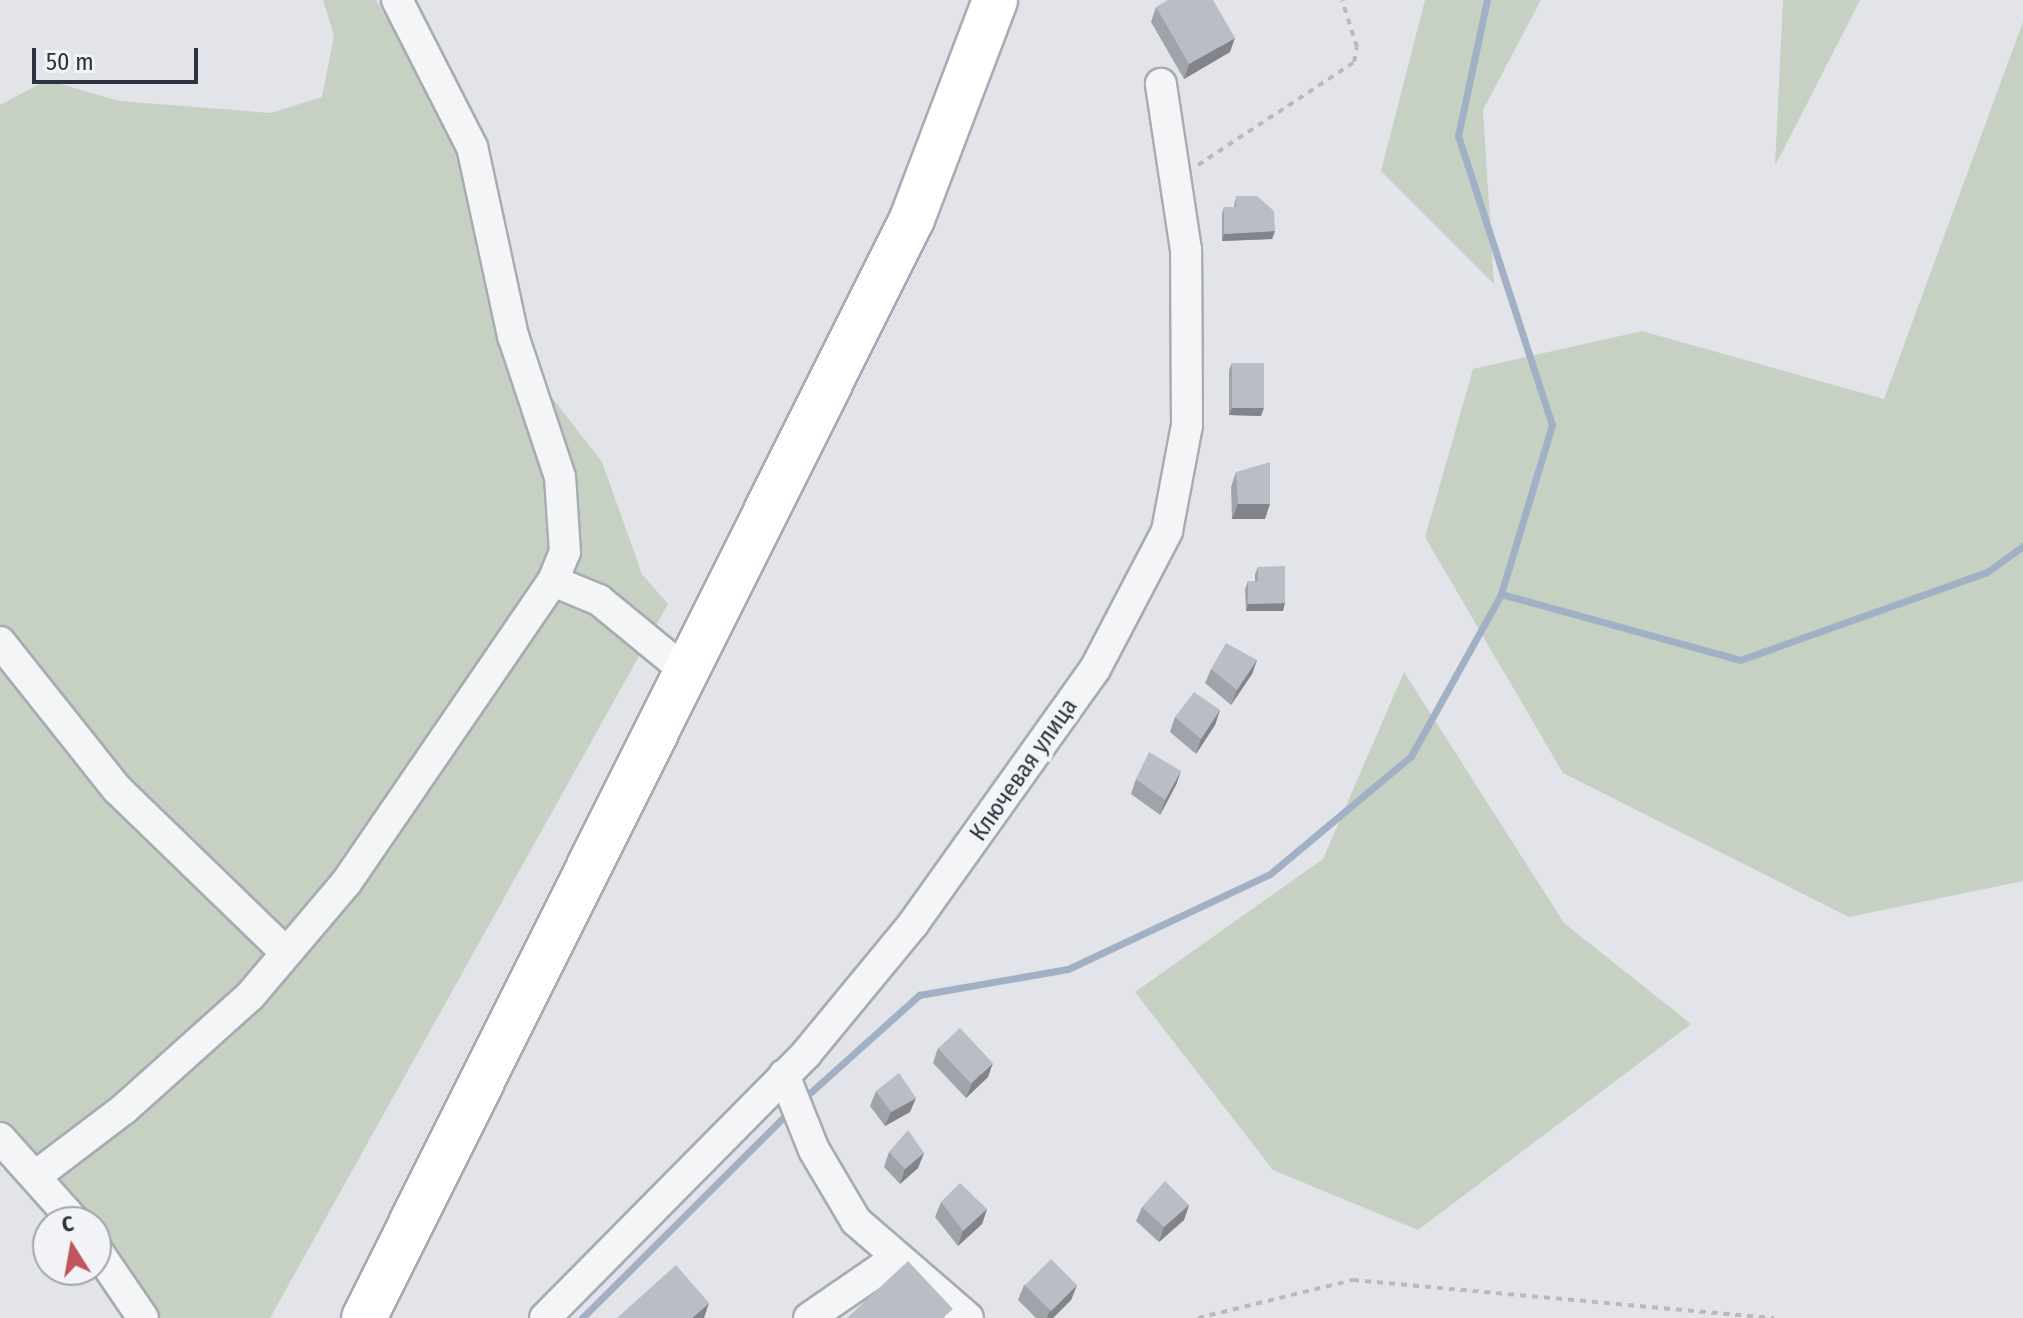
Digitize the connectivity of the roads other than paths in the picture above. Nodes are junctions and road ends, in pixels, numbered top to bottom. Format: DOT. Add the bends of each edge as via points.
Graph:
graph roads {
  1 [pos="397,0"];
  2 [pos="995,0"];
  3 [pos="1161,84"];
  4 [pos="553,581"];
  5 [pos="0,642"];
  6 [pos="688,673"];
  7 [pos="284,951"];
  8 [pos="784,1075"];
  9 [pos="0,1138"];
  10 [pos="37,1175"];
  11 [pos="62,1206"];
  12 [pos="895,1259"];
  13 [pos="112,1272"];
  14 [pos="143,1318"];
  15 [pos="364,1318"];
  16 [pos="545,1318"];
  17 [pos="809,1318"];
  18 [pos="968,1318"];
  1 -- 4 [label="street" via="472,147 484,190 513,336 565,503 565,552"];
  2 -- 6 [label="highway" via="912,219"];
  3 -- 8 [label="street, Ключевая улица" via="1186,250 1187,425 1167,531 1095,669 1007,797 913,924"];
  4 -- 6 [label="street" via="599,600"];
  4 -- 7 [label="street" via="346,883"];
  5 -- 7 [label="street" via="117,789"];
  6 -- 15 [label="highway"];
  7 -- 10 [label="street" via="228,1021"];
  8 -- 12 [label="street" via="814,1150 856,1221"];
  8 -- 16 [label="street, Ключевая улица"];
  9 -- 10 [label="street"];
  10 -- 11 [label="street"];
  12 -- 17 [label="street"];
  12 -- 18 [label="street"];
  13 -- 14 [label="street"];
}
